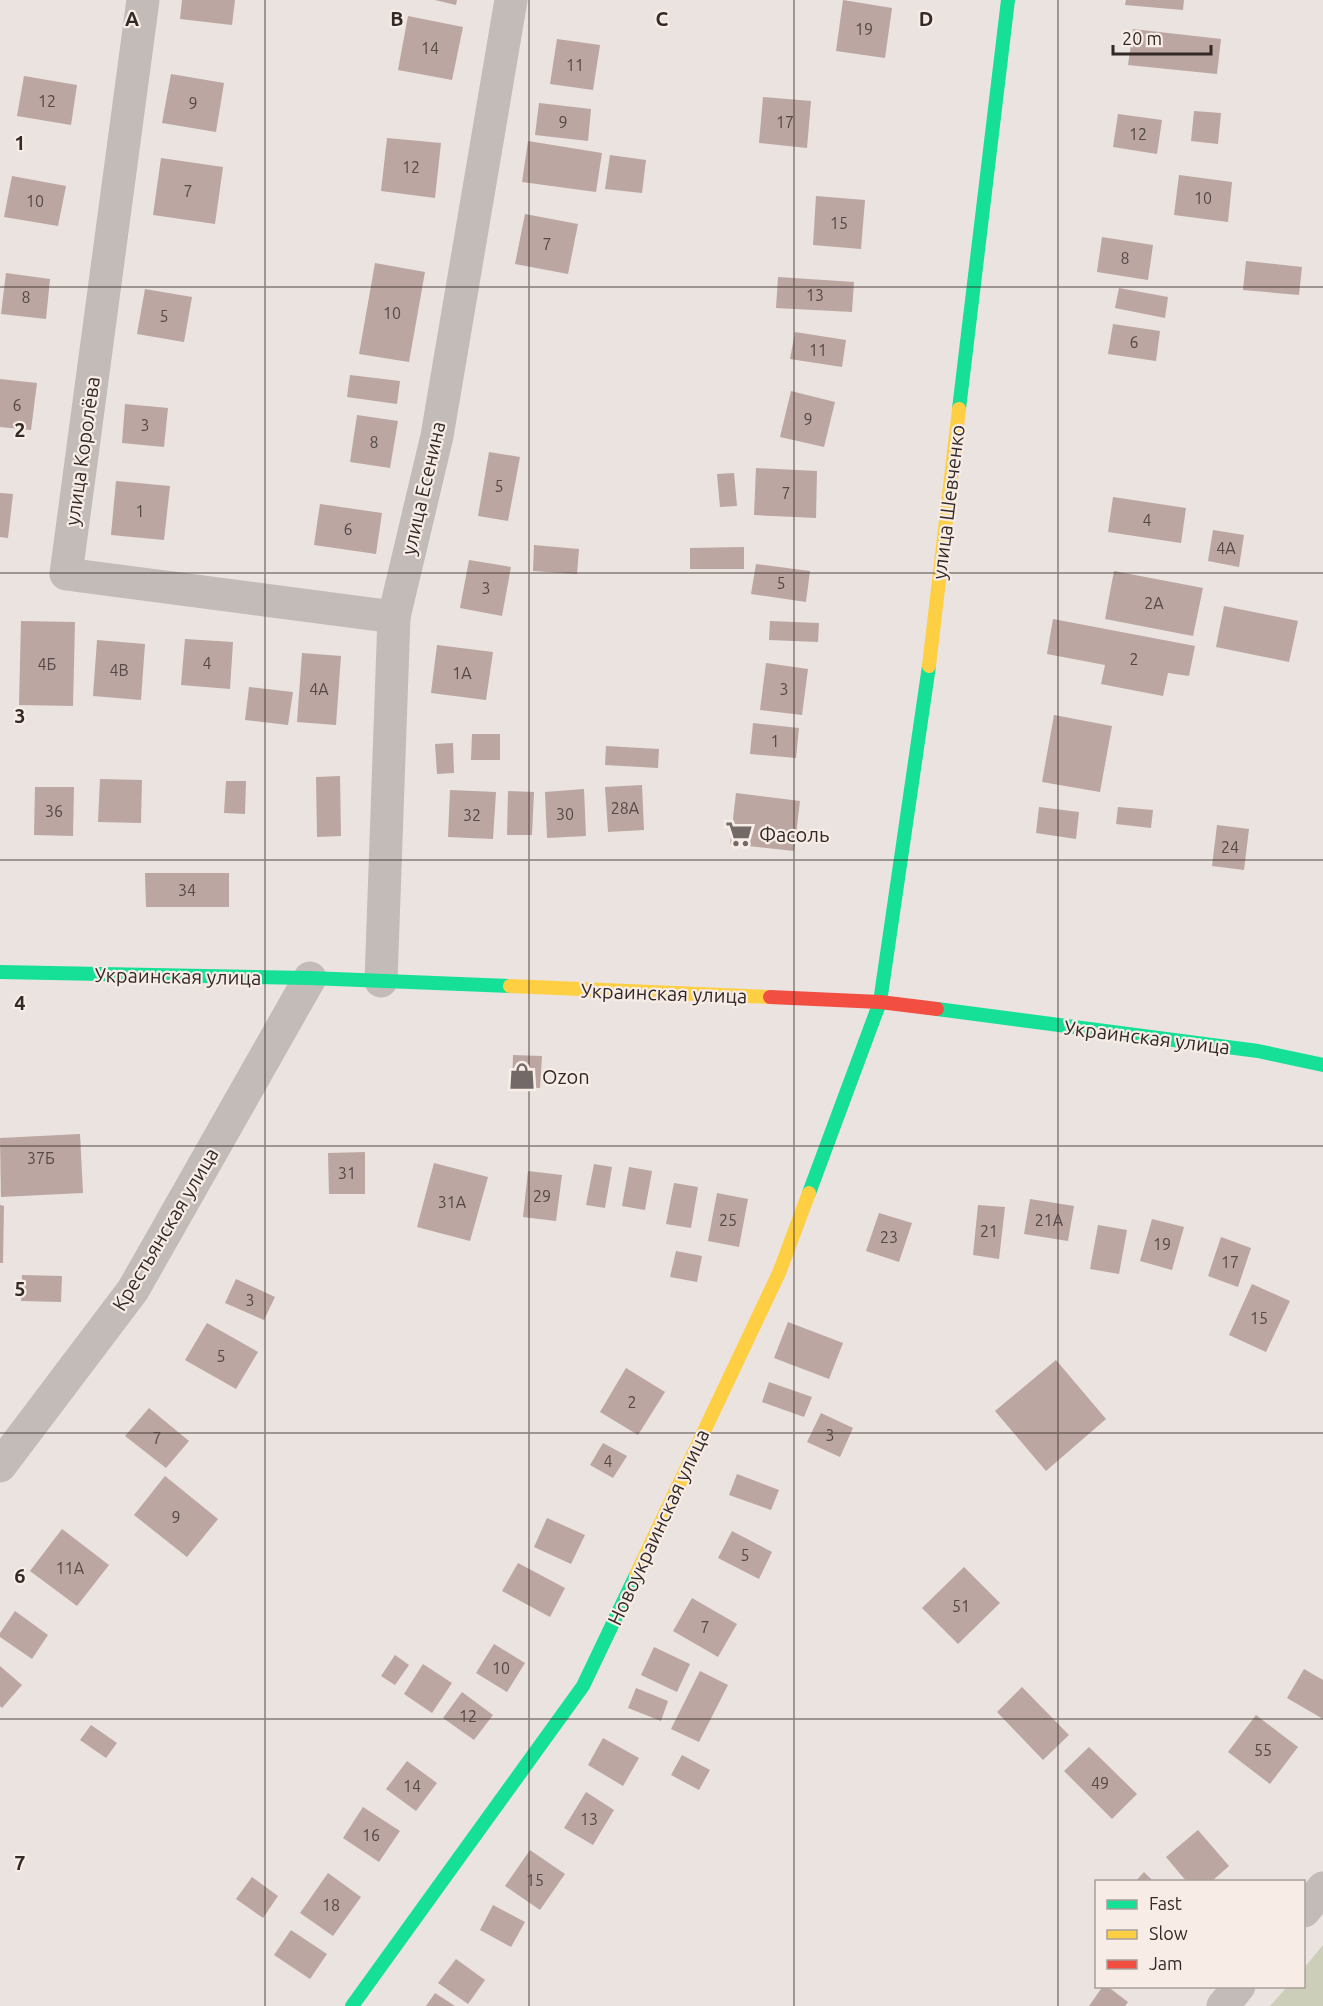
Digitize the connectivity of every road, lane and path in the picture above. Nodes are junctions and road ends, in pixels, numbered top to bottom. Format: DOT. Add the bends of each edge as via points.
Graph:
graph roads {
  1 [pos="143,0"];
  2 [pos="511,0"];
  3 [pos="1008,0"];
  4 [pos="394,617"];
  5 [pos="0,972"];
  6 [pos="310,978"];
  7 [pos="381,981"];
  8 [pos="880,1002"];
  9 [pos="1323,1065"];
  10 [pos="0,1466"];
  11 [pos="1323,1888"];
  12 [pos="1305,1910"];
  13 [pos="1237,1988"];
  14 [pos="352,2006"];
  15 [pos="1223,2006"];
  1 -- 4 [label="street, улица Королёва" via="66,574"];
  2 -- 4 [label="street, улица Есенина" via="437,436"];
  3 -- 8 [label="street, улица Шевченко" via="930,657"];
  4 -- 7 [label="street, улица Есенина"];
  5 -- 6 [label="street, Украинская улица"];
  6 -- 7 [label="street, Украинская улица"];
  6 -- 10 [label="street, Крестьянская улица" via="133,1290"];
  7 -- 8 [label="street, Украинская улица"];
  8 -- 9 [label="street, Украинская улица" via="1258,1051"];
  8 -- 14 [label="street, Новоукраинская улица" via="779,1273 583,1686"];
  11 -- 12 [label="street"];
  13 -- 15 [label="street"];
}
